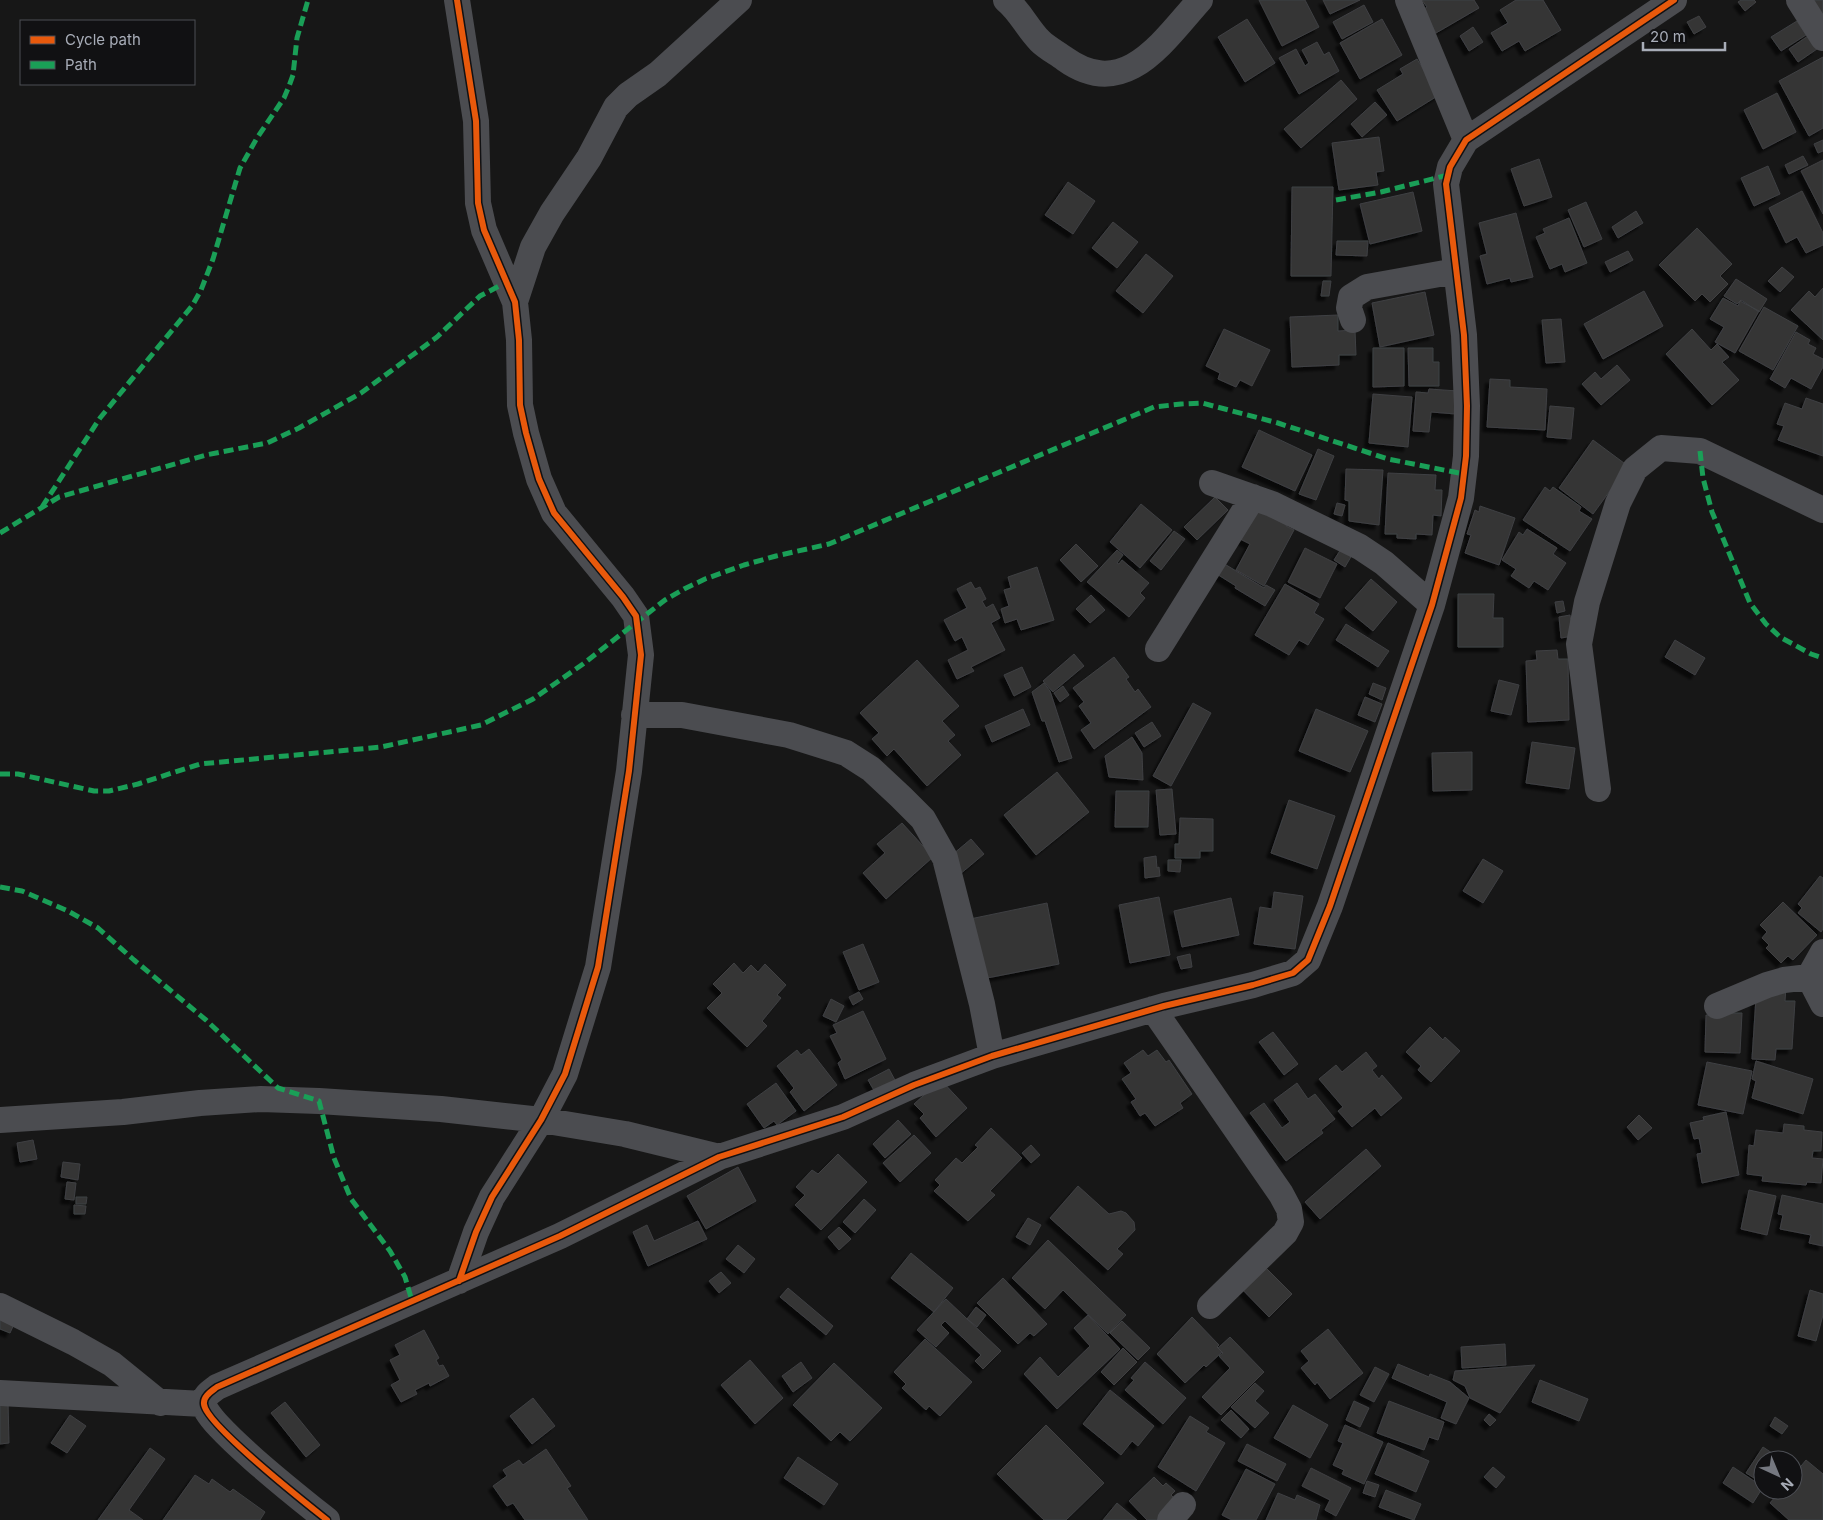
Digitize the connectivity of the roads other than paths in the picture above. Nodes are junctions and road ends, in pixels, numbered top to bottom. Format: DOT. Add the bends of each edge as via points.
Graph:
graph roads {
  1 [pos="457,0"];
  2 [pos="739,0"];
  3 [pos="1006,0"];
  4 [pos="1200,0"];
  5 [pos="1408,0"];
  6 [pos="1674,0"];
  7 [pos="1799,0"];
  8 [pos="1823,38"];
  9 [pos="1466,140"];
  10 [pos="1456,271"];
  11 [pos="515,302"];
  12 [pos="1353,320"];
  13 [pos="1212,483"];
  14 [pos="1253,497"];
  15 [pos="1823,510"];
  16 [pos="1432,606"];
  17 [pos="1158,649"];
  18 [pos="634,715"];
  19 [pos="1598,789"];
  20 [pos="1823,952"];
  21 [pos="1809,977"];
  22 [pos="1823,1004"];
  23 [pos="1717,1006"];
  24 [pos="1153,1009"];
  25 [pos="992,1056"];
  26 [pos="0,1120"];
  27 [pos="542,1120"];
  28 [pos="719,1157"];
  29 [pos="459,1281"];
  30 [pos="0,1306"];
  31 [pos="1210,1306"];
  32 [pos="0,1393"];
  33 [pos="160,1403"];
  34 [pos="204,1404"];
  35 [pos="327,1520"];
  1 -- 11 [label="street" via="476,121 478,203 484,230"];
  2 -- 11 [label="street" via="658,74 616,107 589,158 533,247"];
  3 -- 4 [label="street" via="1016,8 1040,41 1078,69 1105,75 1125,70 1144,60"];
  5 -- 9 [label="street"];
  6 -- 9 [label="street"];
  7 -- 8 [label="street"];
  9 -- 10 [label="street" via="1450,167 1446,184"];
  10 -- 12 [label="street" via="1367,287 1351,297 1349,308"];
  10 -- 16 [label="street" via="1464,335 1466,456 1461,498"];
  11 -- 18 [label="street" via="520,405 538,479 554,513 636,616 642,655"];
  13 -- 14 [label="street"];
  14 -- 16 [label="street" via="1360,547"];
  14 -- 17 [label="street"];
  15 -- 19 [label="street" via="1700,451 1661,448 1635,469 1618,503 1587,602 1579,644"];
  16 -- 24 [label="street" via="1330,906 1308,960 1293,973"];
  18 -- 25 [label="street" via="682,715 789,735 846,754 871,769 901,797 923,819 944,858 982,1004"];
  18 -- 27 [label="street" via="629,771 598,967 565,1074"];
  20 -- 21 [label="street"];
  21 -- 22 [label="street"];
  21 -- 23 [label="street" via="1767,985"];
  24 -- 25 [label="street"];
  24 -- 31 [label="street" via="1289,1209 1291,1222 1285,1234"];
  25 -- 28 [label="street" via="914,1085 843,1117"];
  26 -- 27 [label="street" via="261,1099 441,1109"];
  27 -- 28 [label="street" via="624,1134"];
  27 -- 29 [label="street" via="492,1197"];
  28 -- 29 [label="street" via="560,1236"];
  29 -- 34 [label="street" via="217,1387 206,1397"];
  30 -- 33 [label="street" via="112,1364"];
  32 -- 33 [label="street"];
  33 -- 34 [label="street"];
  34 -- 35 [label="street" via="207,1414 222,1431"];
}
